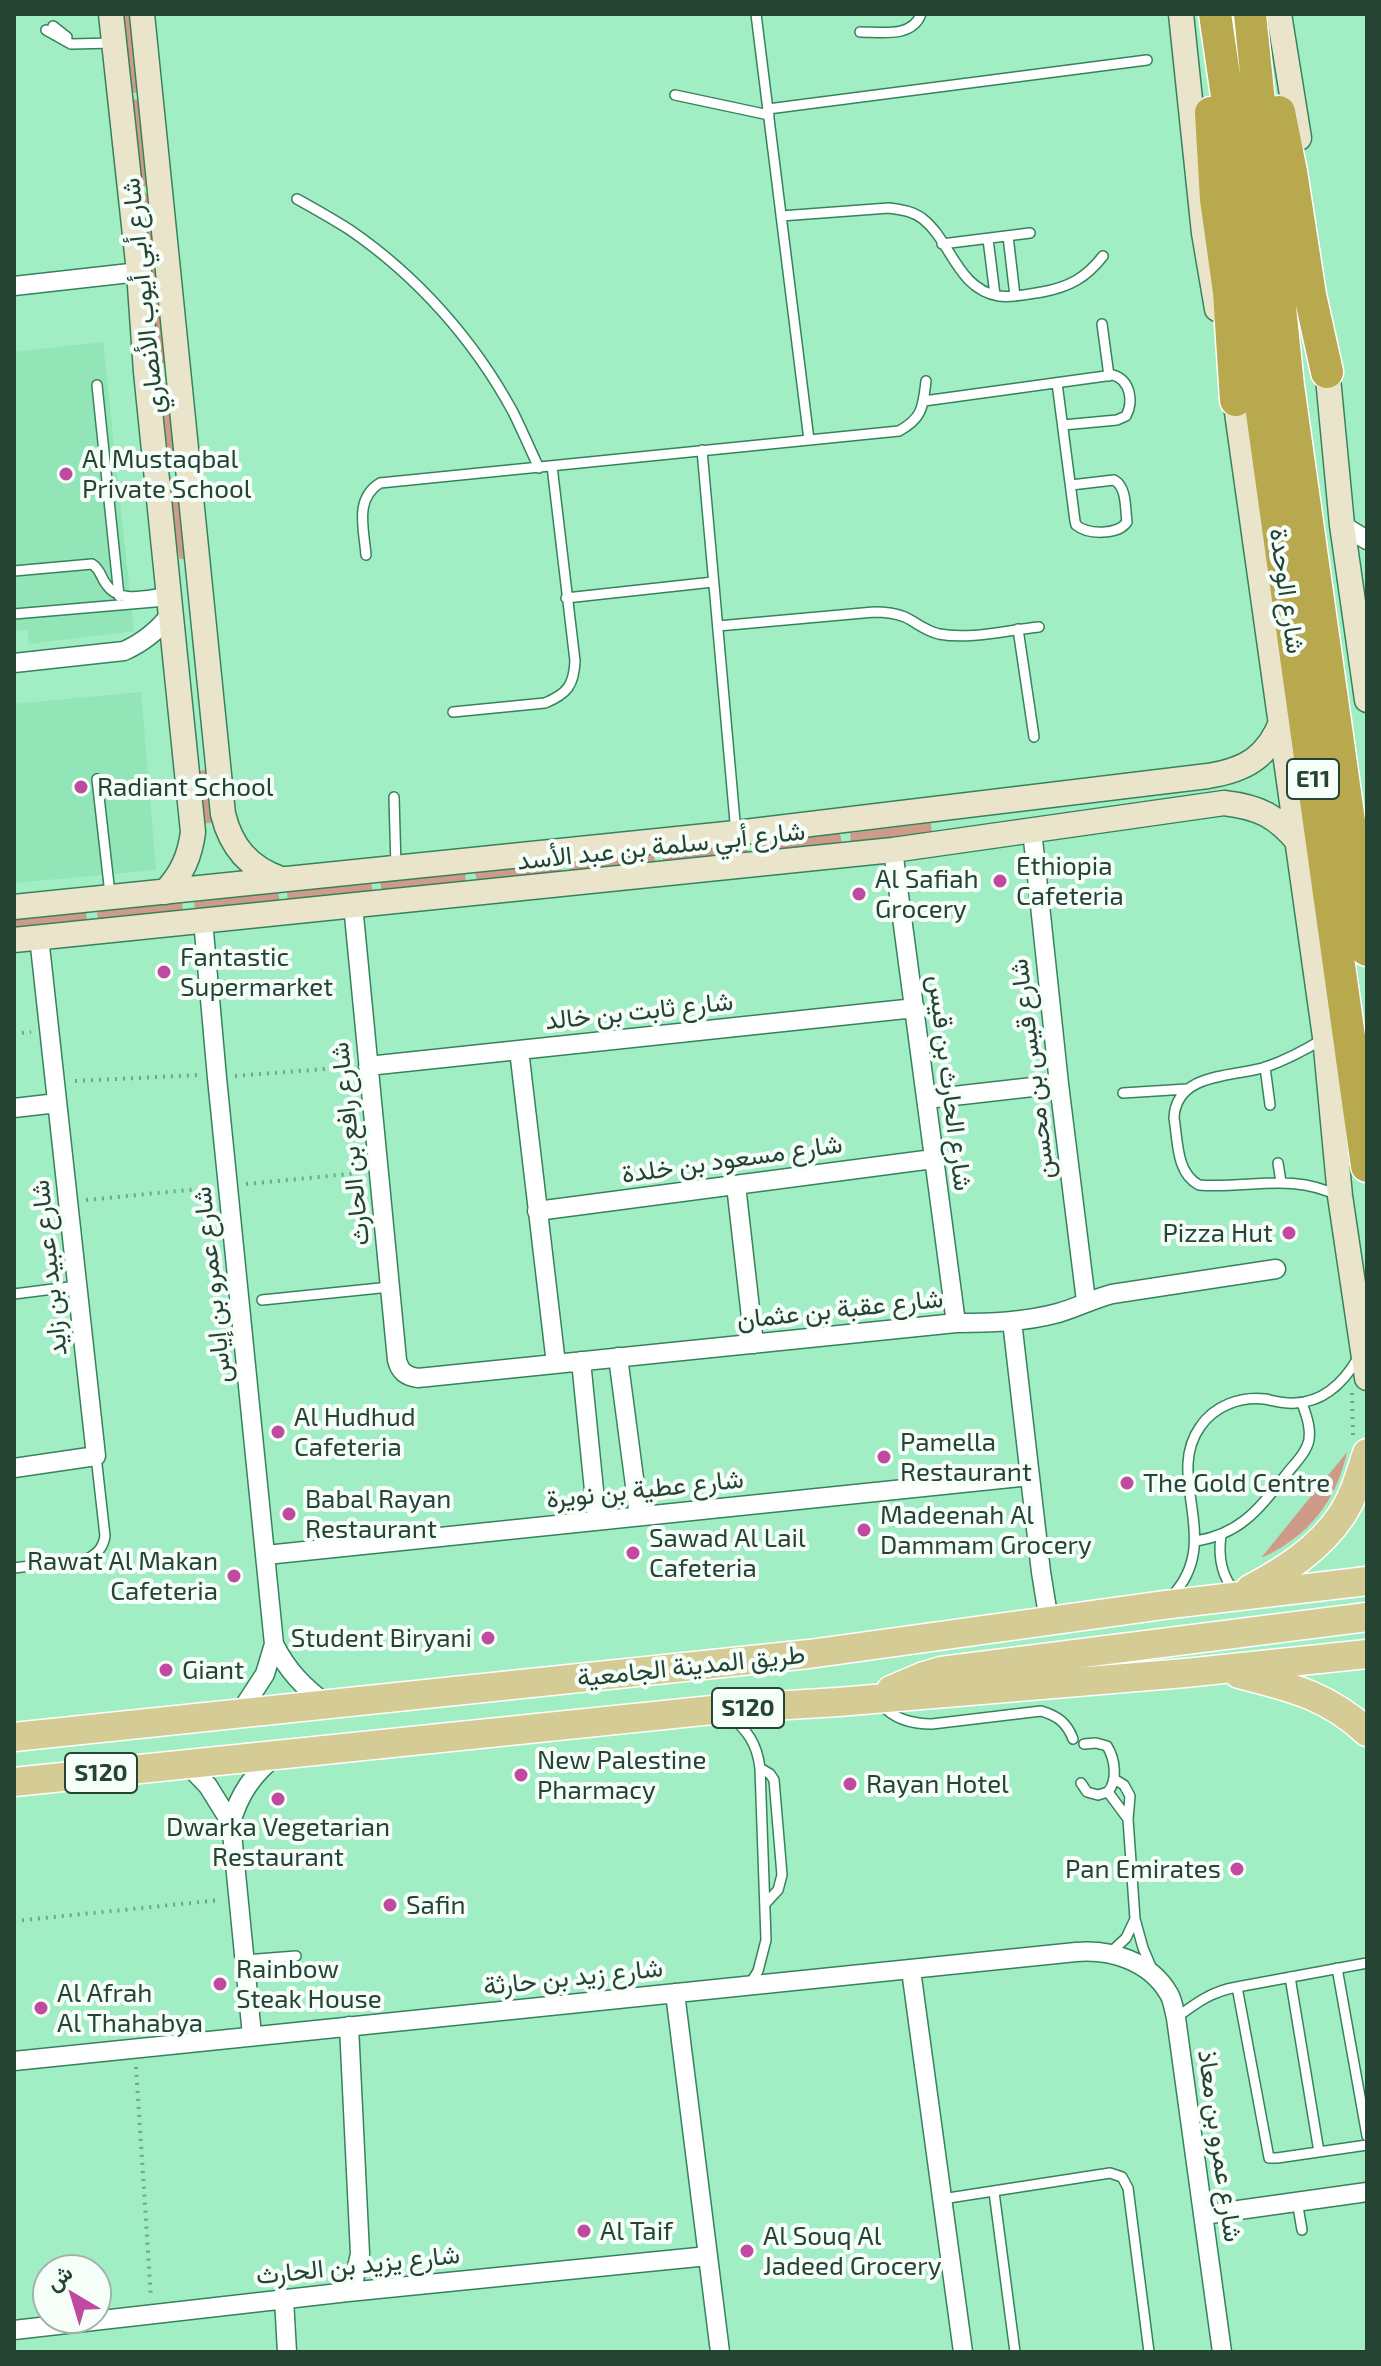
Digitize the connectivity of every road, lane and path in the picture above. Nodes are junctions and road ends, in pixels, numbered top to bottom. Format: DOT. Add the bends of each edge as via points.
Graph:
graph roads {
  1 [pos="142,14"];
  2 [pos="756,14"];
  3 [pos="921,14"];
  4 [pos="1181,14"];
  5 [pos="1205,14"];
  6 [pos="1215,14"];
  7 [pos="1252,14"];
  8 [pos="1279,14"];
  9 [pos="49,28"];
  10 [pos="113,32"];
  11 [pos="860,32"];
  12 [pos="1147,60"];
  13 [pos="675,95"];
  14 [pos="768,112"];
  15 [pos="297,199"];
  16 [pos="781,216"];
  17 [pos="1030,233"];
  18 [pos="1008,236"];
  19 [pos="988,239"];
  20 [pos="942,244"];
  21 [pos="1103,256"];
  22 [pos="139,272"];
  23 [pos="14,286"];
  24 [pos="995,295"];
  25 [pos="1015,296"];
  26 [pos="1102,324"];
  27 [pos="1327,372"];
  28 [pos="1109,376"];
  29 [pos="926,381"];
  30 [pos="1057,383"];
  31 [pos="97,385"];
  32 [pos="1261,392"];
  33 [pos="924,401"];
  34 [pos="1063,425"];
  35 [pos="809,440"];
  36 [pos="702,450"];
  37 [pos="552,466"];
  38 [pos="539,468"];
  39 [pos="1071,485"];
  40 [pos="1342,525"];
  41 [pos="1367,540"];
  42 [pos="366,555"];
  43 [pos="14,571"];
  44 [pos="713,582"];
  45 [pos="1367,588"];
  46 [pos="119,596"];
  47 [pos="170,597"];
  48 [pos="566,598"];
  49 [pos="1355,612"];
  50 [pos="14,614"];
  51 [pos="718,626"];
  52 [pos="1039,627"];
  53 [pos="1018,629"];
  54 [pos="14,663"];
  55 [pos="211,690"];
  56 [pos="1367,700"];
  57 [pos="453,712"];
  58 [pos="1282,720"];
  59 [pos="1034,737"];
  60 [pos="97,779"];
  61 [pos="1077,792"];
  62 [pos="394,797"];
  63 [pos="1032,830"];
  64 [pos="736,833"];
  65 [pos="1299,843"];
  66 [pos="893,850"];
  67 [pos="396,867"];
  68 [pos="281,879"];
  69 [pos="165,892"];
  70 [pos="110,898"];
  71 [pos="353,905"];
  72 [pos="14,907"];
  73 [pos="203,920"];
  74 [pos="39,937"];
  75 [pos="14,940"];
  76 [pos="1367,950"];
  77 [pos="915,1008"];
  78 [pos="1325,1037"];
  79 [pos="519,1050"];
  80 [pos="368,1066"];
  81 [pos="1265,1067"];
  82 [pos="216,1076"];
  83 [pos="55,1082"];
  84 [pos="1059,1084"];
  85 [pos="1187,1089"];
  86 [pos="1123,1093"];
  87 [pos="927,1099"];
  88 [pos="57,1103"];
  89 [pos="1270,1105"];
  90 [pos="14,1108"];
  91 [pos="933,1159"];
  92 [pos="1278,1163"];
  93 [pos="1367,1166"];
  94 [pos="1281,1182"];
  95 [pos="736,1185"];
  96 [pos="1340,1196"];
  97 [pos="537,1211"];
  98 [pos="1276,1269"];
  99 [pos="77,1286"];
  100 [pos="390,1286"];
  101 [pos="14,1294"];
  102 [pos="262,1300"];
  103 [pos="1086,1301"];
  104 [pos="1012,1321"];
  105 [pos="956,1323"];
  106 [pos="754,1344"];
  107 [pos="618,1357"];
  108 [pos="581,1361"];
  109 [pos="556,1364"];
  110 [pos="406,1375"];
  111 [pos="1358,1375"];
  112 [pos="1302,1403"];
  113 [pos="1360,1447"];
  114 [pos="96,1456"];
  115 [pos="14,1468"];
  116 [pos="1030,1476"];
  117 [pos="639,1516"];
  118 [pos="597,1520"];
  119 [pos="1221,1535"];
  120 [pos="1196,1541"];
  121 [pos="266,1555"];
  122 [pos="14,1568"];
  123 [pos="1367,1581"];
  124 [pos="1238,1595"];
  125 [pos="1164,1605"];
  126 [pos="1367,1617"];
  127 [pos="1049,1621"];
  128 [pos="274,1644"];
  129 [pos="1367,1654"];
  130 [pos="1218,1670"];
  131 [pos="877,1699"];
  132 [pos="328,1705"];
  133 [pos="722,1709"];
  134 [pos="239,1714"];
  135 [pos="1367,1732"];
  136 [pos="14,1737"];
  137 [pos="1073,1739"];
  138 [pos="1084,1744"];
  139 [pos="278,1754"];
  140 [pos="187,1764"];
  141 [pos="760,1768"];
  142 [pos="1114,1779"];
  143 [pos="14,1782"];
  144 [pos="1081,1783"];
  145 [pos="1108,1792"];
  146 [pos="1128,1819"];
  147 [pos="231,1823"];
  148 [pos="239,1898"];
  149 [pos="765,1904"];
  150 [pos="1135,1919"];
  151 [pos="14,1921"];
  152 [pos="1110,1953"];
  153 [pos="296,1956"];
  154 [pos="245,1960"];
  155 [pos="1135,1963"];
  156 [pos="1367,1963"];
  157 [pos="1337,1968"];
  158 [pos="911,1970"];
  159 [pos="1155,1976"];
  160 [pos="1290,1977"];
  161 [pos="750,1985"];
  162 [pos="1237,1987"];
  163 [pos="675,1993"];
  164 [pos="1176,2018"];
  165 [pos="349,2026"];
  166 [pos="252,2035"];
  167 [pos="134,2048"];
  168 [pos="14,2061"];
  169 [pos="1367,2136"];
  170 [pos="1367,2145"];
  171 [pos="1319,2152"];
  172 [pos="994,2192"];
  173 [pos="1367,2192"];
  174 [pos="942,2199"];
  175 [pos="1297,2201"];
  176 [pos="1203,2215"];
  177 [pos="1302,2230"];
  178 [pos="708,2256"];
  179 [pos="348,2292"];
  180 [pos="284,2299"];
  181 [pos="152,2314"];
  182 [pos="14,2330"];
  183 [pos="287,2352"];
  184 [pos="720,2352"];
  185 [pos="963,2352"];
  186 [pos="1015,2352"];
  187 [pos="1149,2352"];
  188 [pos="1222,2352"];
  1 -- 55 [label="street, شارع أبي أيوب الأنصاري"];
  2 -- 14 [label="lane"];
  3 -- 11 [label="lane" via="917,23 900,32"];
  4 -- 32 [label="street" via="1207,255"];
  5 -- 32 [label="highway" via="1215,185 1229,292"];
  6 -- 32 [label="highway, شارع الوحدة / E11" via="1240,185"];
  7 -- 27 [label="highway" via="1283,128"];
  7 -- 32 [label="highway, شارع الوحدة / E11"];
  8 -- 27 [label="street" via="1319,258"];
  9 -- 10 [label="lane" via="76,39"];
  10 -- 22 [label="street, شارع أبي أيوب الأنصاري"];
  12 -- 14 [label="lane"];
  13 -- 14 [label="lane"];
  14 -- 16 [label="lane"];
  15 -- 38 [label="lane" via="399,268 442,311 481,359"];
  16 -- 20 [label="lane" via="906,210 934,229"];
  16 -- 35 [label="lane"];
  17 -- 18 [label="lane"];
  18 -- 19 [label="lane"];
  18 -- 25 [label="lane"];
  19 -- 20 [label="lane"];
  19 -- 24 [label="lane"];
  20 -- 24 [label="lane" via="974,284"];
  21 -- 25 [label="lane" via="1073,284"];
  22 -- 23 [label="street"];
  22 -- 47 [label="street, شارع أبي أيوب الأنصاري"];
  24 -- 25 [label="lane"];
  26 -- 28 [label="lane"];
  27 -- 40 [label="street"];
  28 -- 30 [label="lane"];
  28 -- 34 [label="lane" via="1120,377 1128,387 1126,416"];
  29 -- 33 [label="lane"];
  30 -- 33 [label="lane"];
  30 -- 34 [label="lane"];
  31 -- 46 [label="lane"];
  32 -- 58 [label="street"];
  32 -- 76 [label="highway, شارع الوحدة / E11"];
  32 -- 93 [label="highway, شارع الوحدة / E11"];
  33 -- 35 [label="lane" via="911,425 899,431"];
  34 -- 39 [label="lane"];
  35 -- 36 [label="lane"];
  36 -- 37 [label="lane"];
  36 -- 44 [label="lane"];
  37 -- 38 [label="lane"];
  37 -- 48 [label="lane"];
  38 -- 42 [label="lane" via="380,483 363,504"];
  39 -- 39 [label="lane" via="1079,528 1116,530 1125,525 1119,482"];
  40 -- 41 [label="street"];
  40 -- 49 [label="street"];
  43 -- 46 [label="lane" via="92,564"];
  44 -- 48 [label="lane"];
  44 -- 51 [label="lane"];
  45 -- 49 [label="street"];
  46 -- 47 [label="lane"];
  47 -- 50 [label="lane"];
  47 -- 54 [label="street" via="156,632 136,646"];
  47 -- 55 [label="street" via="179,598 185,616 191,674 200,687"];
  47 -- 69 [label="street, شارع أبي أيوب الأنصاري" via="193,832 182,871"];
  48 -- 57 [label="lane" via="575,661 568,688 545,703"];
  49 -- 56 [label="street"];
  51 -- 53 [label="lane" via="890,612 947,635"];
  51 -- 64 [label="lane"];
  52 -- 53 [label="lane"];
  53 -- 59 [label="lane"];
  55 -- 68 [label="street, شارع أبي أيوب الأنصاري" via="227,829 253,866"];
  58 -- 61 [label="street, شارع أبي سلمة بن عبد الأسد" via="1262,753 1228,773"];
  58 -- 65 [label="street"];
  60 -- 70 [label="lane"];
  61 -- 63 [label="street" via="1069,814"];
  61 -- 64 [label="street, شارع أبي سلمة بن عبد الأسد"];
  62 -- 67 [label="lane"];
  63 -- 65 [label="street, شارع أبي سلمة بن عبد الأسد" via="1224,803 1267,814"];
  63 -- 66 [label="street, شارع أبي سلمة بن عبد الأسد"];
  63 -- 84 [label="street, شارع قيس بن محسن"];
  64 -- 67 [label="street, شارع أبي سلمة بن عبد الأسد"];
  65 -- 78 [label="street"];
  66 -- 71 [label="street, شارع أبي سلمة بن عبد الأسد"];
  66 -- 77 [label="street, شارع الحارث بن قيس"];
  67 -- 68 [label="street, شارع أبي سلمة بن عبد الأسد"];
  68 -- 69 [label="street, شارع أبي سلمة بن عبد الأسد"];
  69 -- 70 [label="street, شارع أبي سلمة بن عبد الأسد"];
  70 -- 72 [label="street, شارع أبي سلمة بن عبد الأسد"];
  71 -- 73 [label="street, شارع أبي سلمة بن عبد الأسد"];
  71 -- 80 [label="street, شارع رافع بن الحارث"];
  73 -- 74 [label="street, شارع أبي سلمة بن عبد الأسد"];
  73 -- 82 [label="street, شارع عمرو بن إياس"];
  74 -- 75 [label="street, شارع أبي سلمة بن عبد الأسد"];
  74 -- 83 [label="street, شارع عبيد بن زايد"];
  77 -- 79 [label="street, شارع ثابت بن خالد"];
  77 -- 87 [label="street, شارع الحارث بن قيس"];
  78 -- 81 [label="lane"];
  78 -- 96 [label="street"];
  79 -- 80 [label="street, شارع ثابت بن خالد"];
  79 -- 97 [label="street"];
  80 -- 82 [label="path"];
  80 -- 100 [label="street, شارع رافع بن الحارث"];
  81 -- 85 [label="lane" via="1203,1080"];
  81 -- 89 [label="lane"];
  82 -- 83 [label="path"];
  82 -- 121 [label="street, شارع عمرو بن إياس"];
  83 -- 88 [label="street, شارع عبيد بن زايد"];
  84 -- 87 [label="street"];
  84 -- 103 [label="street, شارع قيس بن محسن"];
  85 -- 86 [label="lane"];
  85 -- 94 [label="lane" via="1174,1118 1181,1164 1190,1181 1208,1186"];
  87 -- 91 [label="street, شارع الحارث بن قيس"];
  88 -- 90 [label="street"];
  88 -- 99 [label="street, شارع عبيد بن زايد"];
  91 -- 95 [label="street, شارع مسعود بن خلدة"];
  91 -- 105 [label="street, شارع الحارث بن قيس"];
  92 -- 94 [label="lane"];
  94 -- 96 [label="lane" via="1313,1185"];
  95 -- 97 [label="street, شارع مسعود بن خلدة"];
  95 -- 106 [label="street"];
  96 -- 111 [label="street" via="1362,1348"];
  97 -- 109 [label="street"];
  98 -- 103 [label="street, شارع عقبة بن عثمان"];
  99 -- 101 [label="lane"];
  99 -- 114 [label="street, شارع عبيد بن زايد"];
  100 -- 102 [label="lane"];
  100 -- 110 [label="street, شارع رافع بن الحارث" via="397,1360"];
  103 -- 104 [label="street, شارع عقبة بن عثمان" via="1058,1313"];
  104 -- 105 [label="street, شارع عقبة بن عثمان"];
  104 -- 116 [label="street"];
  105 -- 106 [label="street, شارع عقبة بن عثمان"];
  106 -- 107 [label="street, شارع عقبة بن عثمان"];
  107 -- 108 [label="street, شارع عقبة بن عثمان"];
  107 -- 117 [label="street"];
  108 -- 109 [label="street, شارع عقبة بن عثمان"];
  108 -- 118 [label="street"];
  109 -- 110 [label="street, شارع عقبة بن عثمان"];
  111 -- 112 [label="lane"];
  111 -- 113 [label="path" via="1353,1398"];
  112 -- 119 [label="lane" via="1310,1434 1305,1449 1254,1514"];
  112 -- 120 [label="lane" via="1233,1402 1200,1426 1187,1465"];
  113 -- 124 [label="main road" via="1352,1496 1342,1516 1294,1563"];
  114 -- 115 [label="street"];
  114 -- 122 [label="lane, شارع عبيد بن زايد" via="105,1536 97,1554"];
  116 -- 117 [label="street, شارع عطية بن نويرة"];
  116 -- 127 [label="street"];
  117 -- 118 [label="street, شارع عطية بن نويرة"];
  118 -- 121 [label="street, شارع عطية بن نويرة"];
  119 -- 120 [label="lane"];
  119 -- 124 [label="lane" via="1222,1568"];
  120 -- 125 [label="lane" via="1186,1576"];
  121 -- 128 [label="street, شارع عمرو بن إياس"];
  123 -- 124 [label="main road, طريق المدينة الجامعية / S120"];
  124 -- 125 [label="main road, طريق المدينة الجامعية / S120"];
  125 -- 127 [label="main road, طريق المدينة الجامعية / S120"];
  126 -- 131 [label="main road" via="941,1671"];
  127 -- 132 [label="main road, طريق المدينة الجامعية / S120" via="809,1654"];
  128 -- 132 [label="street, شارع عمرو بن إياس" via="296,1679"];
  128 -- 134 [label="street, شارع عمرو بن إياس" via="265,1674"];
  129 -- 130 [label="main road, طريق المدينة الجامعية / S120"];
  130 -- 131 [label="main road, طريق المدينة الجامعية / S120"];
  130 -- 135 [label="main road" via="1317,1697"];
  131 -- 133 [label="main road, طريق المدينة الجامعية / S120"];
  131 -- 137 [label="lane" via="888,1711 916,1724 1041,1711 1062,1720"];
  132 -- 134 [label="main road, طريق المدينة الجامعية / S120"];
  133 -- 139 [label="main road, طريق المدينة الجامعية / S120"];
  133 -- 141 [label="lane" via="753,1740"];
  134 -- 136 [label="main road, طريق المدينة الجامعية / S120"];
  138 -- 142 [label="lane" via="1107,1746"];
  139 -- 140 [label="main road, طريق المدينة الجامعية / S120"];
  139 -- 147 [label="street" via="247,1784"];
  140 -- 143 [label="main road, طريق المدينة الجامعية / S120"];
  140 -- 147 [label="street"];
  141 -- 149 [label="lane"];
  141 -- 149 [label="lane" via="774,1780 782,1875 778,1890"];
  142 -- 145 [label="lane"];
  142 -- 146 [label="lane" via="1128,1790"];
  144 -- 145 [label="lane" via="1092,1795"];
  145 -- 146 [label="lane"];
  146 -- 150 [label="lane"];
  147 -- 148 [label="street"];
  148 -- 151 [label="path"];
  148 -- 154 [label="street"];
  149 -- 161 [label="lane" via="766,1940"];
  150 -- 152 [label="lane" via="1126,1938"];
  150 -- 159 [label="lane"];
  152 -- 155 [label="street, شارع زيد بن حارثة"];
  152 -- 158 [label="street, شارع زيد بن حارثة"];
  153 -- 154 [label="lane"];
  154 -- 166 [label="street"];
  155 -- 159 [label="street, شارع عمرو بن معاذ"];
  156 -- 157 [label="lane"];
  157 -- 160 [label="lane"];
  157 -- 169 [label="lane"];
  158 -- 161 [label="street, شارع زيد بن حارثة"];
  158 -- 174 [label="street"];
  159 -- 164 [label="street, شارع عمرو بن معاذ" via="1169,1995"];
  160 -- 162 [label="lane"];
  160 -- 171 [label="lane"];
  161 -- 163 [label="street, شارع زيد بن حارثة"];
  162 -- 164 [label="lane" via="1215,1992"];
  162 -- 171 [label="lane" via="1266,2154 1271,2159"];
  163 -- 165 [label="street, شارع زيد بن حارثة"];
  163 -- 178 [label="street"];
  164 -- 176 [label="street, شارع عمرو بن معاذ"];
  165 -- 166 [label="street, شارع زيد بن حارثة"];
  165 -- 179 [label="street" via="360,2254"];
  166 -- 167 [label="street, شارع زيد بن حارثة"];
  167 -- 168 [label="street, شارع زيد بن حارثة"];
  167 -- 181 [label="path"];
  170 -- 171 [label="lane"];
  172 -- 174 [label="lane"];
  172 -- 186 [label="lane"];
  172 -- 187 [label="lane" via="1110,2173 1122,2177 1128,2188"];
  173 -- 175 [label="street"];
  174 -- 185 [label="street"];
  175 -- 176 [label="street"];
  175 -- 177 [label="lane"];
  176 -- 188 [label="street, شارع عمرو بن معاذ"];
  178 -- 179 [label="street, شارع يزيد بن الحارث"];
  178 -- 184 [label="street"];
  179 -- 180 [label="street, شارع يزيد بن الحارث"];
  180 -- 181 [label="street, شارع يزيد بن الحارث"];
  180 -- 183 [label="street"];
  181 -- 182 [label="street, شارع يزيد بن الحارث"];
}
